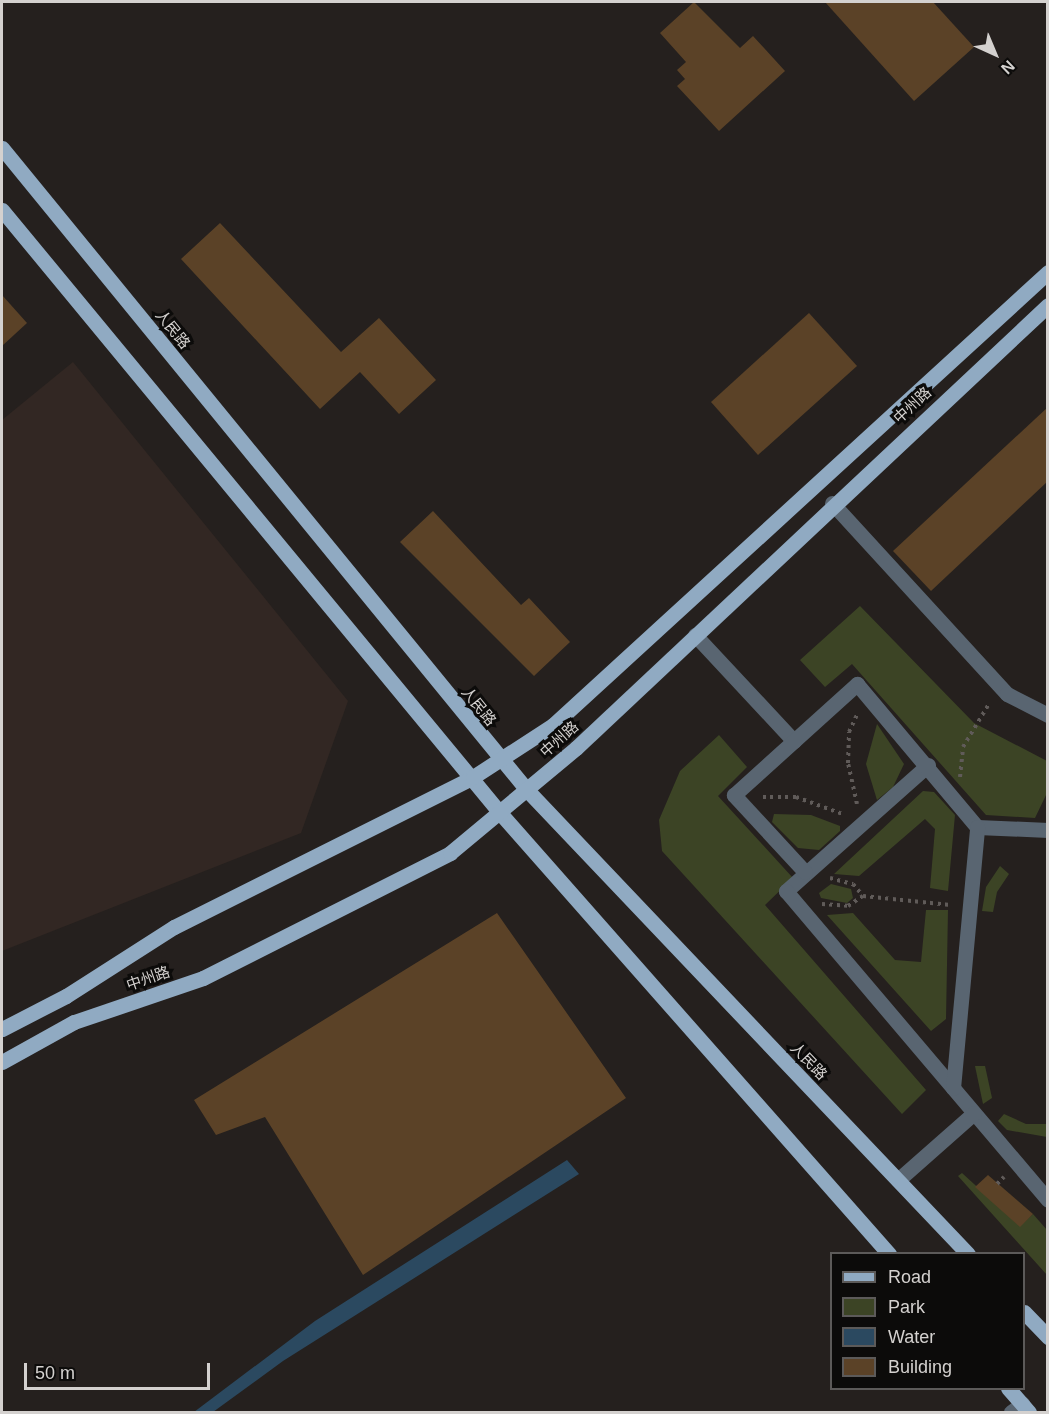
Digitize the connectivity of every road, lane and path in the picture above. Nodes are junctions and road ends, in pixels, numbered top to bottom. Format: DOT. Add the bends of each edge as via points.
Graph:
graph roads {
  1 [pos="2,148"];
  2 [pos="2,210"];
  3 [pos="1047,272"];
  4 [pos="1047,305"];
  5 [pos="832,503"];
  6 [pos="695,635"];
  7 [pos="1000,686"];
  8 [pos="867,694"];
  9 [pos="1047,715"];
  10 [pos="794,741"];
  11 [pos="499,759"];
  12 [pos="928,765"];
  13 [pos="473,777"];
  14 [pos="527,790"];
  15 [pos="740,801"];
  16 [pos="959,805"];
  17 [pos="501,814"];
  18 [pos="862,822"];
  19 [pos="977,827"];
  20 [pos="1046,828"];
  21 [pos="805,872"];
  22 [pos="863,896"];
  23 [pos="795,902"];
  24 [pos="970,906"];
  25 [pos="2,1029"];
  26 [pos="2,1062"];
  27 [pos="953,1088"];
  28 [pos="974,1113"];
  29 [pos="898,1180"];
  30 [pos="1042,1182"];
  31 [pos="1047,1200"];
  32 [pos="887,1252"];
  33 [pos="966,1252"];
  34 [pos="1025,1314"];
  35 [pos="1047,1337"];
  36 [pos="1009,1390"];
  37 [pos="1020,1410"];
  1 -- 11 [label="main road, 人民路"];
  2 -- 13 [label="main road"];
  3 -- 11 [label="main road, 中州路" via="553,725"];
  4 -- 5 [label="main road, 中州路"];
  5 -- 6 [label="main road, 中州路"];
  5 -- 7 [label="street"];
  6 -- 10 [label="street"];
  6 -- 14 [label="main road, 中州路"];
  7 -- 9 [label="street"];
  7 -- 16 [label="path" via="963,747"];
  8 -- 10 [label="street" via="857,684"];
  8 -- 12 [label="street"];
  8 -- 18 [label="path" via="849,732 848,763"];
  10 -- 15 [label="street" via="735,795"];
  11 -- 13 [label="main road, 中州路"];
  11 -- 14 [label="main road, 人民路"];
  12 -- 16 [label="street"];
  12 -- 18 [label="street"];
  13 -- 17 [label="main road"];
  13 -- 25 [label="main road, 中州路" via="174,927 66,996"];
  14 -- 17 [label="main road, 中州路"];
  14 -- 29 [label="main road, 人民路"];
  15 -- 18 [label="path" via="796,797"];
  15 -- 21 [label="street"];
  16 -- 19 [label="street"];
  17 -- 26 [label="main road, 中州路" via="450,853 203,978 74,1022"];
  17 -- 32 [label="main road"];
  18 -- 21 [label="street"];
  19 -- 20 [label="street"];
  19 -- 24 [label="street"];
  21 -- 22 [label="path" via="853,884"];
  21 -- 23 [label="street" via="786,891"];
  22 -- 23 [label="path" via="848,906"];
  22 -- 24 [label="path"];
  23 -- 27 [label="street"];
  24 -- 27 [label="street"];
  27 -- 28 [label="street"];
  28 -- 29 [label="street"];
  28 -- 30 [label="street"];
  29 -- 33 [label="main road, 人民路"];
  30 -- 31 [label="street"];
  34 -- 35 [label="main road"];
  36 -- 37 [label="main road"];
}
